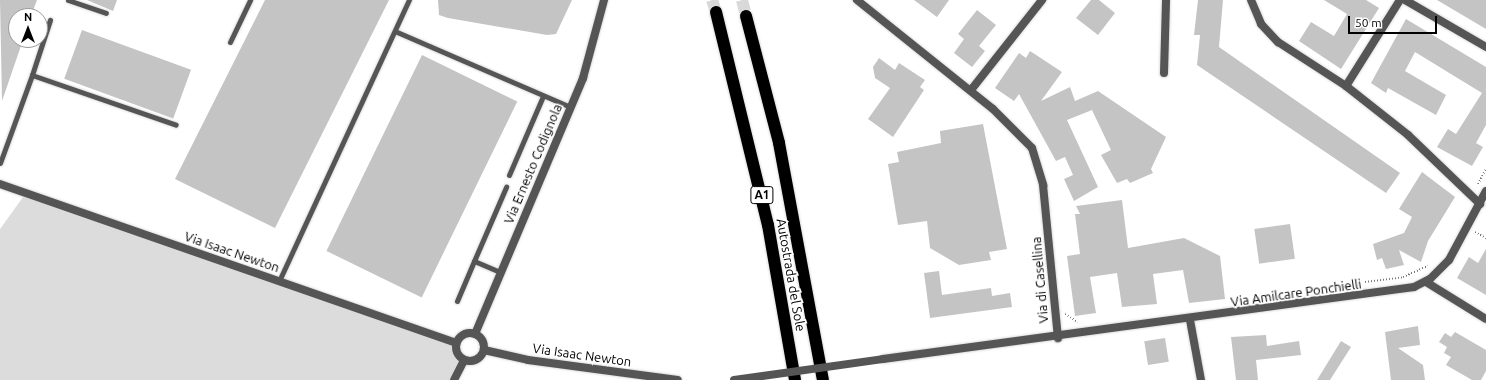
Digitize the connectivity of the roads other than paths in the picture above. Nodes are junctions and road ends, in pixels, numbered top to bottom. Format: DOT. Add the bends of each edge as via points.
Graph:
graph roads {
  1 [pos="68,0"];
  2 [pos="250,0"];
  3 [pos="409,0"];
  4 [pos="604,0"];
  5 [pos="1042,0"];
  6 [pos="1166,0"];
  7 [pos="1251,0"];
  8 [pos="1400,0"];
  9 [pos="1405,0"];
  10 [pos="861,2"];
  11 [pos="106,12"];
  12 [pos="716,12"];
  13 [pos="746,16"];
  14 [pos="50,20"];
  15 [pos="396,32"];
  16 [pos="230,42"];
  17 [pos="1486,47"];
  18 [pos="1164,73"];
  19 [pos="32,75"];
  20 [pos="1346,86"];
  21 [pos="971,90"];
  22 [pos="543,96"];
  23 [pos="570,107"];
  24 [pos="176,125"];
  25 [pos="0,163"];
  26 [pos="509,174"];
  27 [pos="0,184"];
  28 [pos="506,187"];
  29 [pos="1486,191"];
  30 [pos="1480,204"];
  31 [pos="474,261"];
  32 [pos="500,272"];
  33 [pos="278,281"];
  34 [pos="1426,282"];
  35 [pos="457,301"];
  36 [pos="1486,319"];
  37 [pos="1190,320"];
  38 [pos="475,334"];
  39 [pos="1058,338"];
  40 [pos="456,343"];
  41 [pos="484,350"];
  42 [pos="464,360"];
  43 [pos="630,374"];
  44 [pos="454,380"];
  45 [pos="639,380"];
  46 [pos="678,380"];
  47 [pos="734,380"];
  48 [pos="795,380"];
  49 [pos="823,380"];
  50 [pos="1201,380"];
  1 -- 11 [label="lane"];
  2 -- 16 [label="lane"];
  3 -- 15 [label="lane"];
  4 -- 23 [label="street, Via Ernesto Codignola" via="593,46"];
  5 -- 21 [label="street"];
  6 -- 18 [label="street"];
  7 -- 20 [label="street" via="1258,20 1270,35 1292,53"];
  8 -- 20 [label="street"];
  9 -- 17 [label="street"];
  10 -- 21 [label="street, Via di Casellina"];
  12 -- 48 [label="highway, Autostrada del Sole / A1" via="768,225"];
  13 -- 49 [label="highway, Autostrada del Sole / A1" via="778,143"];
  14 -- 19 [label="lane"];
  15 -- 22 [label="lane"];
  15 -- 33 [label="lane"];
  19 -- 24 [label="lane"];
  19 -- 25 [label="lane"];
  20 -- 30 [label="street" via="1408,135"];
  21 -- 39 [label="street, Via di Casellina" via="1015,128 1035,154 1044,191"];
  22 -- 23 [label="lane"];
  22 -- 26 [label="lane"];
  23 -- 32 [label="street, Via Ernesto Codignola"];
  27 -- 33 [label="street, Via Isaac Newton"];
  28 -- 31 [label="lane"];
  29 -- 30 [label="street, Via Amilcare Ponchielli"];
  30 -- 34 [label="street, Via Amilcare Ponchielli" via="1449,260"];
  31 -- 32 [label="lane"];
  31 -- 35 [label="lane"];
  32 -- 38 [label="street, Via Ernesto Codignola"];
  33 -- 40 [label="street, Via Isaac Newton"];
  34 -- 36 [label="street"];
  34 -- 37 [label="street, Via Amilcare Ponchielli" via="1408,289"];
  37 -- 39 [label="street, Via Amilcare Ponchielli"];
  37 -- 50 [label="street"];
  38 -- 40 [label="street" via="463,334"];
  38 -- 41 [label="street" via="483,340"];
  39 -- 47 [label="street, Via di Casellina, bridge"];
  40 -- 42 [label="street" via="457,353"];
  41 -- 42 [label="street" via="476,360"];
  41 -- 43 [label="street, Via Isaac Newton" via="528,360"];
  42 -- 44 [label="street"];
  43 -- 45 [label="street"];
  43 -- 46 [label="street, Via Isaac Newton"];
}
